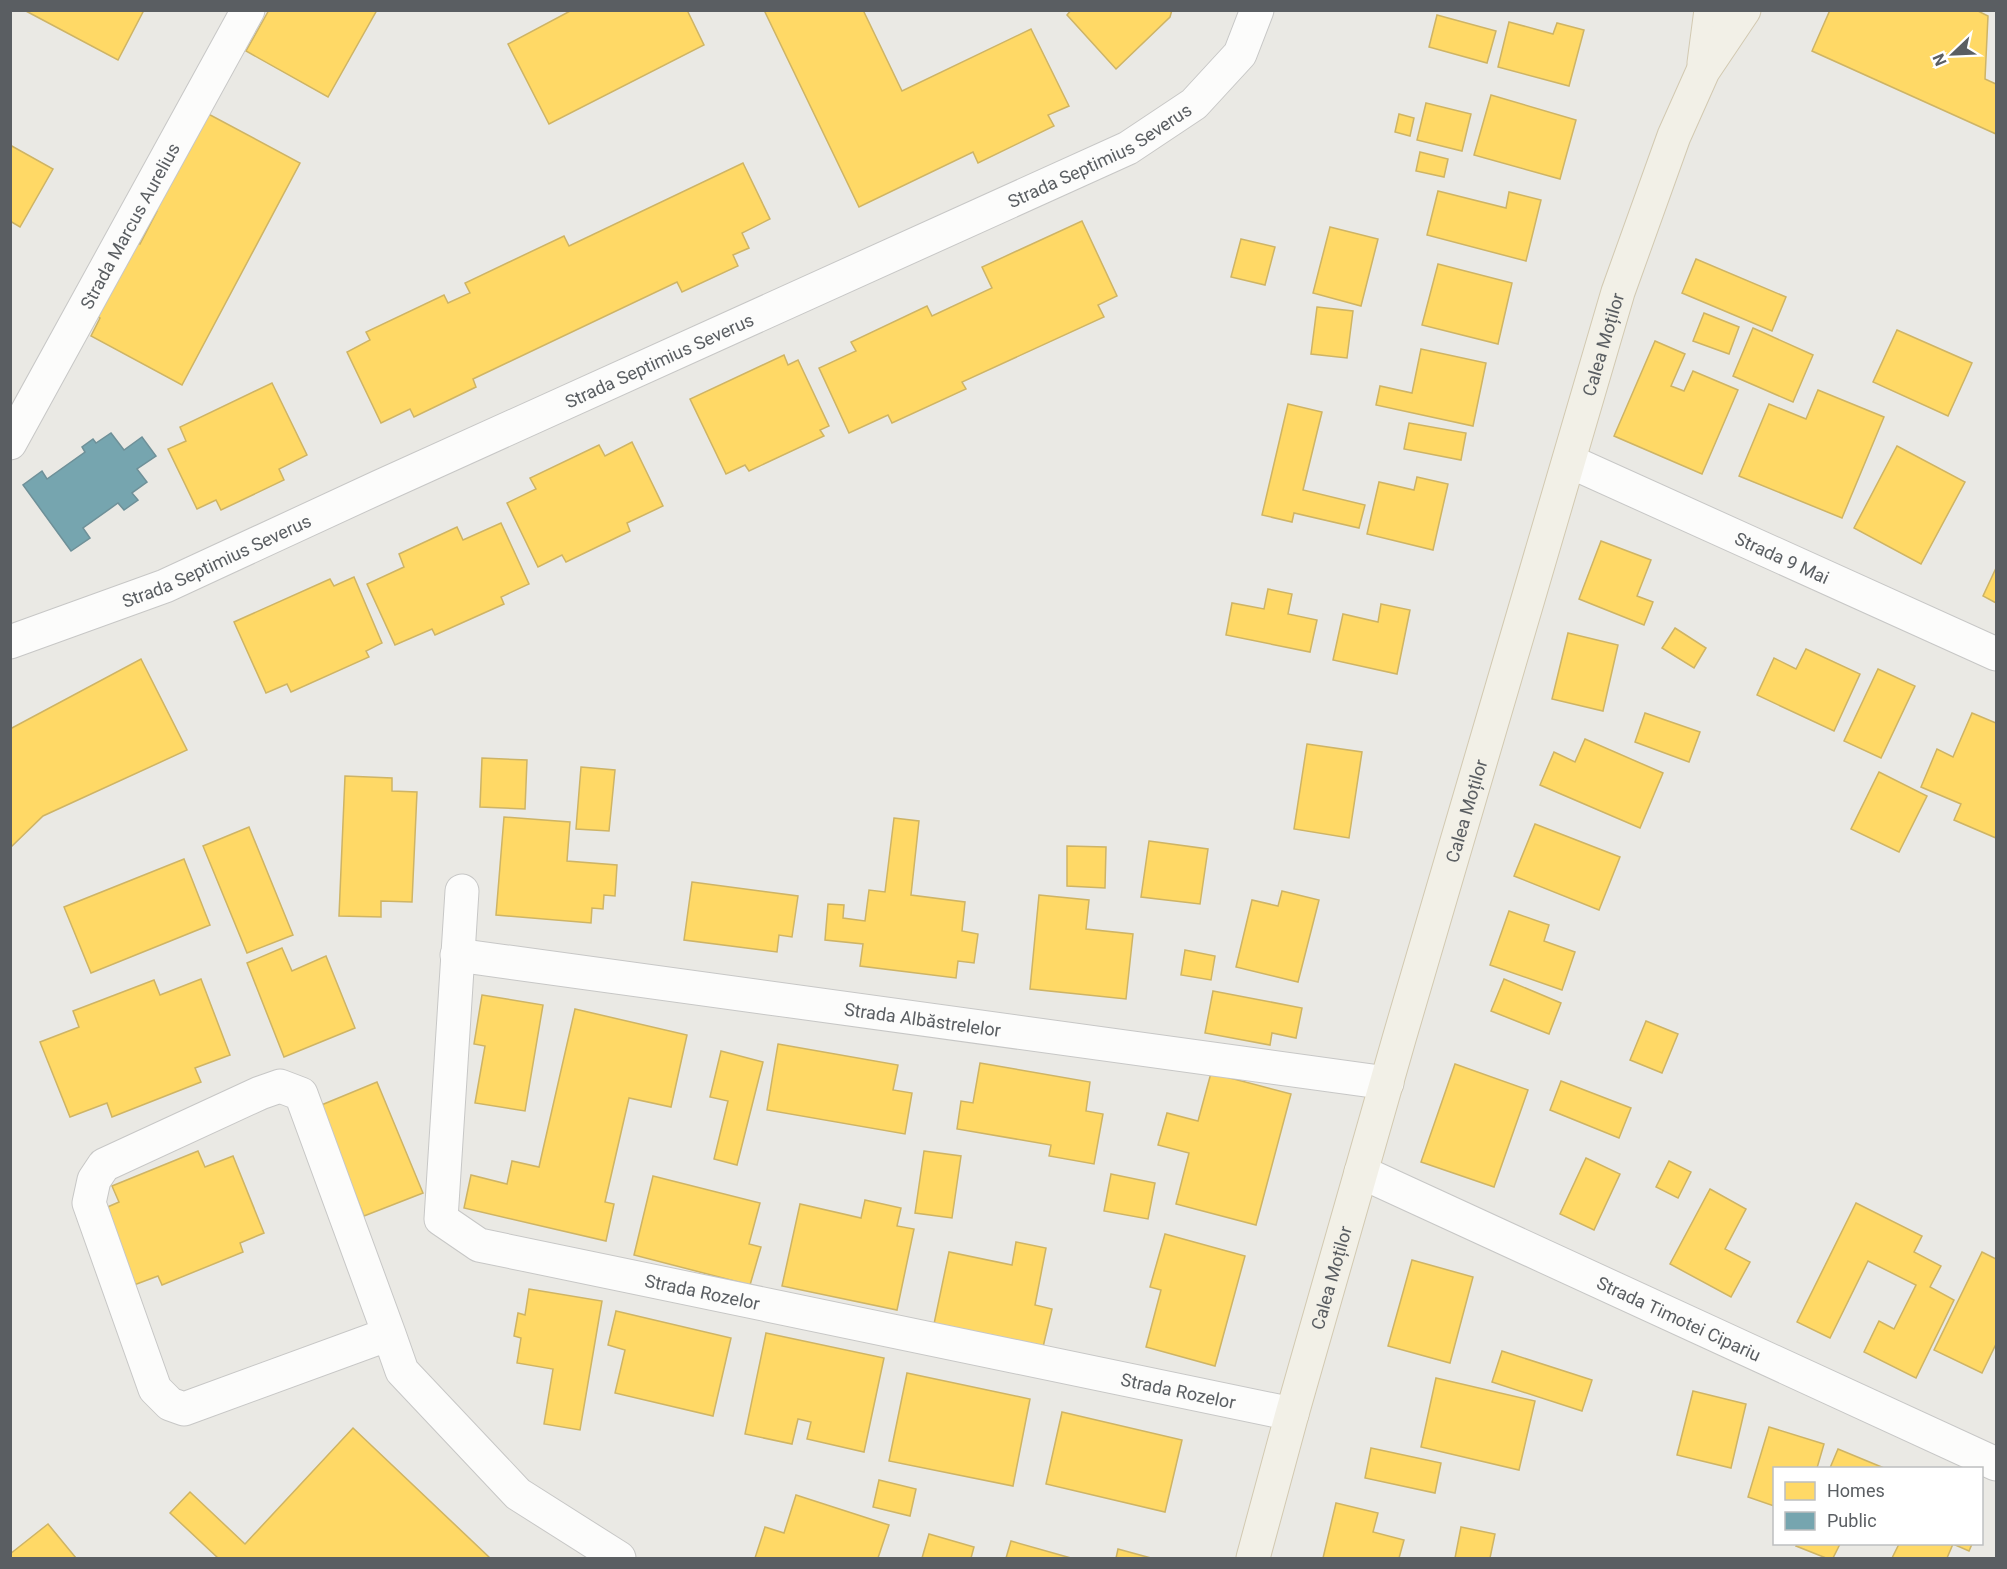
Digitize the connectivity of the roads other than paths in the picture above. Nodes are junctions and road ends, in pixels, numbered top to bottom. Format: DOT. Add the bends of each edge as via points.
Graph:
graph roads {
  1 [pos="248,10"];
  2 [pos="1257,10"];
  3 [pos="1711,10"];
  4 [pos="1744,10"];
  5 [pos="1703,71"];
  6 [pos="10,442"];
  7 [pos="1569,461"];
  8 [pos="10,642"];
  9 [pos="1996,654"];
  10 [pos="462,891"];
  11 [pos="457,955"];
  12 [pos="1387,1083"];
  13 [pos="1361,1172"];
  14 [pos="389,1334"];
  15 [pos="1292,1414"];
  16 [pos="1996,1464"];
  17 [pos="619,1558"];
  18 [pos="1253,1558"];
  1 -- 6 [label="street, Strada Marcus Aurelius"];
  2 -- 8 [label="street, Strada Septimius Severus" via="1240,54 1194,104 1128,148 165,586"];
  3 -- 5 [label="main road, Calea Moților"];
  4 -- 5 [label="main road, Calea Moților"];
  5 -- 7 [label="main road, Calea Moților" via="1674,136 1618,292"];
  7 -- 9 [label="street, Strada 9 Mai"];
  7 -- 12 [label="main road, Calea Moților"];
  10 -- 11 [label="street, Strada Rozelor"];
  11 -- 12 [label="street, Strada Albăstrelelor"];
  11 -- 15 [label="street, Strada Rozelor" via="441,1219 478,1245"];
  12 -- 13 [label="main road, Calea Moților"];
  13 -- 15 [label="main road, Calea Moților"];
  13 -- 16 [label="street, Strada Timotei Cipariu"];
  14 -- 14 [label="street" via="302,1094 280,1086 260,1093 104,1166 94,1180 89,1203 154,1389 170,1404 184,1409"];
  14 -- 17 [label="street" via="402,1371 518,1494"];
  15 -- 18 [label="main road, Calea Moților"];
}
